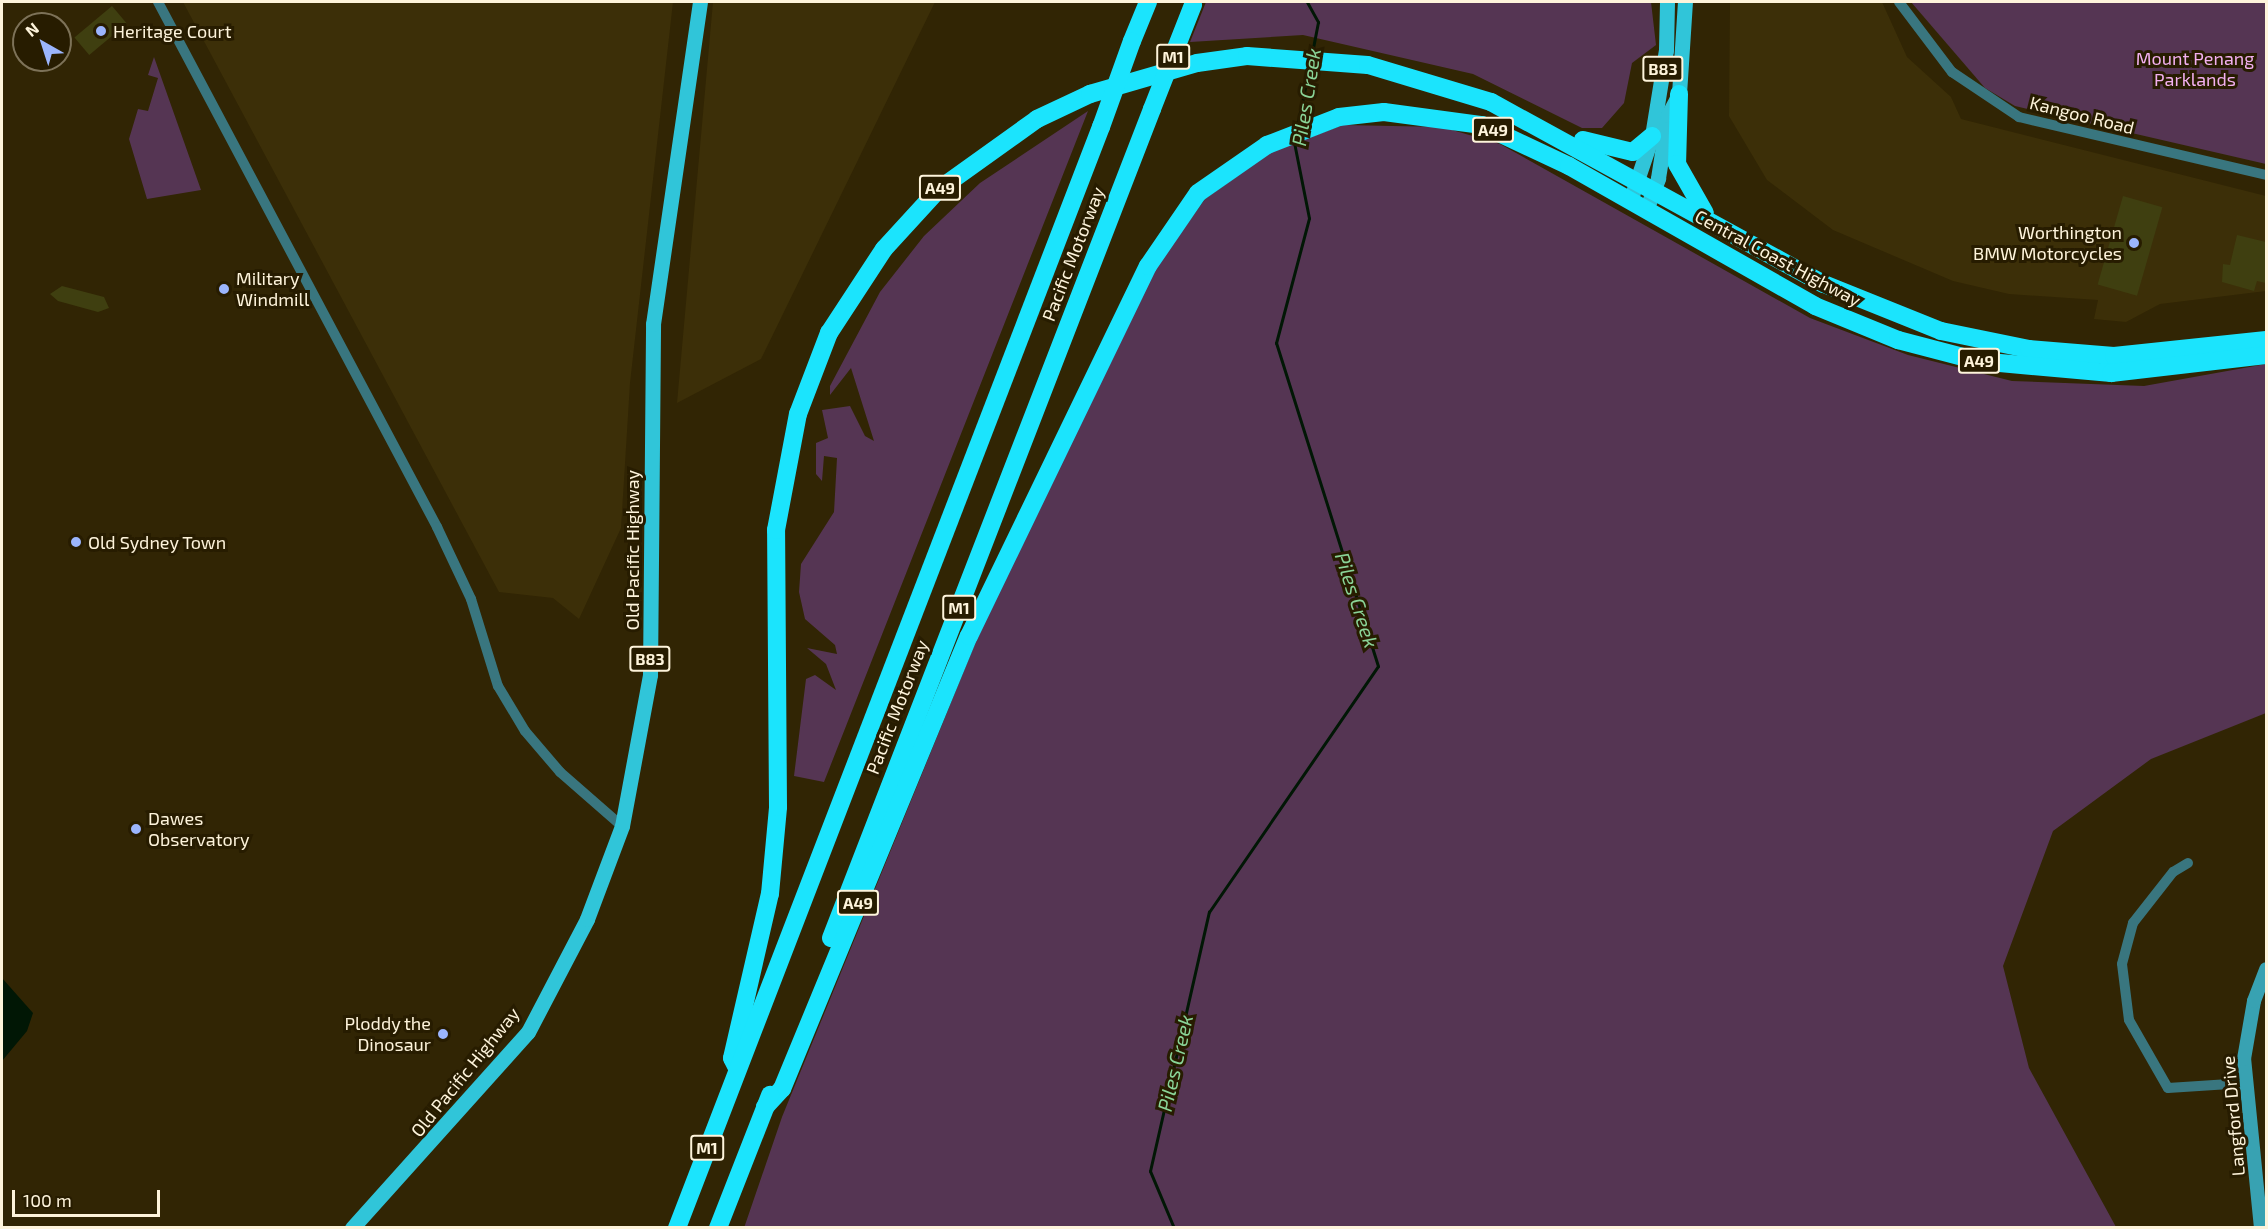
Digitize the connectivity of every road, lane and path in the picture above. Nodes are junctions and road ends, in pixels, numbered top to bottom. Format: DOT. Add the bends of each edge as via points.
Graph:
graph roads {
  1 [pos="158,2"];
  2 [pos="700,2"];
  3 [pos="1148,2"];
  4 [pos="1667,2"];
  5 [pos="1684,2"];
  6 [pos="1899,2"];
  7 [pos="1194,3"];
  8 [pos="1679,94"];
  9 [pos="1550,130"];
  10 [pos="1652,136"];
  11 [pos="2266,175"];
  12 [pos="1648,185"];
  13 [pos="1638,206"];
  14 [pos="1723,228"];
  15 [pos="2266,340"];
  16 [pos="2266,355"];
  17 [pos="622,826"];
  18 [pos="2188,863"];
  19 [pos="2266,969"];
  20 [pos="737,1068"];
  21 [pos="2246,1083"];
  22 [pos="765,1107"];
  23 [pos="2261,1168"];
  24 [pos="351,1227"];
  25 [pos="677,1227"];
  26 [pos="718,1227"];
  27 [pos="2261,1227"];
  1 -- 17 [label="street" via="437,527 471,599 498,686 525,731 560,772"];
  2 -- 17 [label="main road, Old Pacific Highway / B83" via="653,324 650,675"];
  3 -- 20 [label="highway, Pacific Motorway / M1, bridge"];
  4 -- 10 [label="main road, B83" via="1666,50"];
  5 -- 8 [label="main road, B83"];
  6 -- 11 [label="street, Kangoo Road" via="1952,72 2019,117"];
  7 -- 22 [label="highway, Pacific Motorway / M1, bridge"];
  8 -- 12 [label="main road, B83" via="1668,115"];
  8 -- 14 [label="highway" via="1675,141 1681,177 1697,205"];
  9 -- 10 [label="highway" via="1633,152"];
  9 -- 12 [label="highway, A49"];
  9 -- 20 [label="highway, A49" via="1461,89 1331,60 1197,63 1090,94 1037,118 970,164 917,211 884,249 830,333 791,437 776,530 777,807 768,905 732,1058"];
  10 -- 12 [label="main road, B83"];
  12 -- 13 [label="main road, B83"];
  12 -- 14 [label="highway, Central Coast Highway / A49"];
  13 -- 16 [label="highway, Central Coast Highway / A49" via="1815,306 1933,350 2003,365 2084,372 2165,370"];
  13 -- 22 [label="highway, A49" via="1482,125 1406,113 1339,117 1267,145 1198,193 1148,266 969,636 783,1089"];
  14 -- 15 [label="highway, Central Coast Highway / A49" via="1857,300 1977,340 2114,356"];
  17 -- 24 [label="main road, Old Pacific Highway / B83" via="587,919 528,1032"];
  18 -- 21 [label="street" via="2173,872 2133,923 2122,964 2129,1020 2168,1088"];
  19 -- 21 [label="street, Langford Drive" via="2248,1022"];
  20 -- 25 [label="highway, Pacific Motorway / M1"];
  21 -- 23 [label="street, Langford Drive"];
  22 -- 26 [label="highway, Pacific Motorway / M1"];
  23 -- 27 [label="street, Langford Drive"];
}
